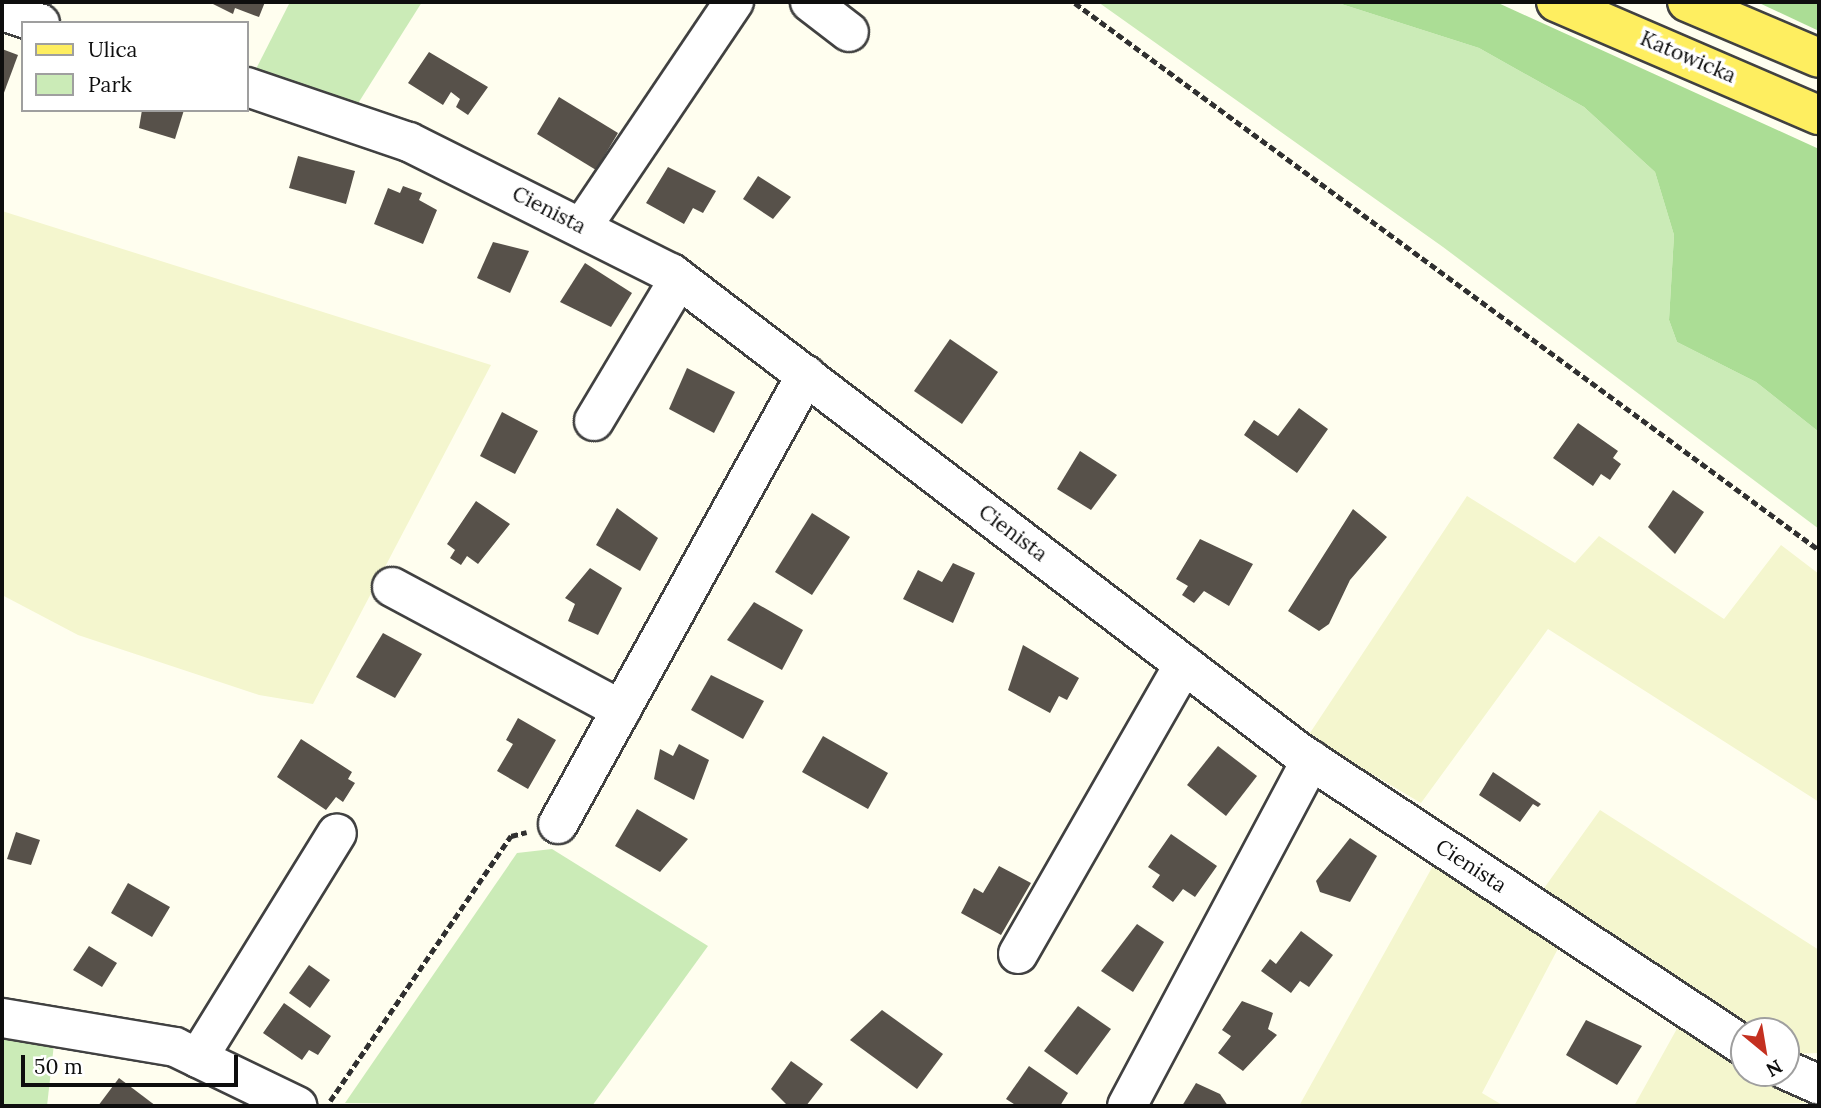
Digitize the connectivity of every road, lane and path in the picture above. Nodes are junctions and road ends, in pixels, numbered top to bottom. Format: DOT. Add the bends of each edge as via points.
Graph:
graph roads {
  1 [pos="734,2"];
  2 [pos="810,2"];
  3 [pos="1556,2"];
  4 [pos="1687,2"];
  5 [pos="1075,3"];
  6 [pos="2,12"];
  7 [pos="33,21"];
  8 [pos="849,32"];
  9 [pos="1819,58"];
  10 [pos="248,88"];
  11 [pos="1819,115"];
  12 [pos="582,227"];
  13 [pos="679,279"];
  14 [pos="806,375"];
  15 [pos="594,421"];
  16 [pos="1819,550"];
  17 [pos="392,587"];
  18 [pos="1184,664"];
  19 [pos="621,710"];
  20 [pos="1311,760"];
  21 [pos="558,824"];
  22 [pos="337,833"];
  23 [pos="1018,954"];
  24 [pos="2,1018"];
  25 [pos="1730,1037"];
  26 [pos="198,1058"];
  27 [pos="1800,1076"];
  28 [pos="1819,1085"];
  29 [pos="297,1106"];
  30 [pos="326,1106"];
  31 [pos="1126,1106"];
  1 -- 12 [label="street"];
  2 -- 8 [label="street"];
  3 -- 11 [label="main road, Katowicka"];
  4 -- 9 [label="main road"];
  5 -- 16 [label="path"];
  6 -- 7 [label="street"];
  10 -- 12 [label="street, Cienista" via="409,142"];
  12 -- 13 [label="street, Cienista"];
  13 -- 14 [label="street, Cienista"];
  13 -- 15 [label="street"];
  14 -- 18 [label="street, Cienista"];
  14 -- 19 [label="street"];
  17 -- 19 [label="street"];
  18 -- 20 [label="street, Cienista"];
  18 -- 23 [label="street"];
  19 -- 21 [label="street"];
  20 -- 25 [label="street, Cienista"];
  20 -- 31 [label="street"];
  21 -- 30 [label="path" via="511,836"];
  22 -- 26 [label="street"];
  24 -- 26 [label="street" via="175,1047"];
  26 -- 29 [label="street"];
  27 -- 28 [label="street"];
}
